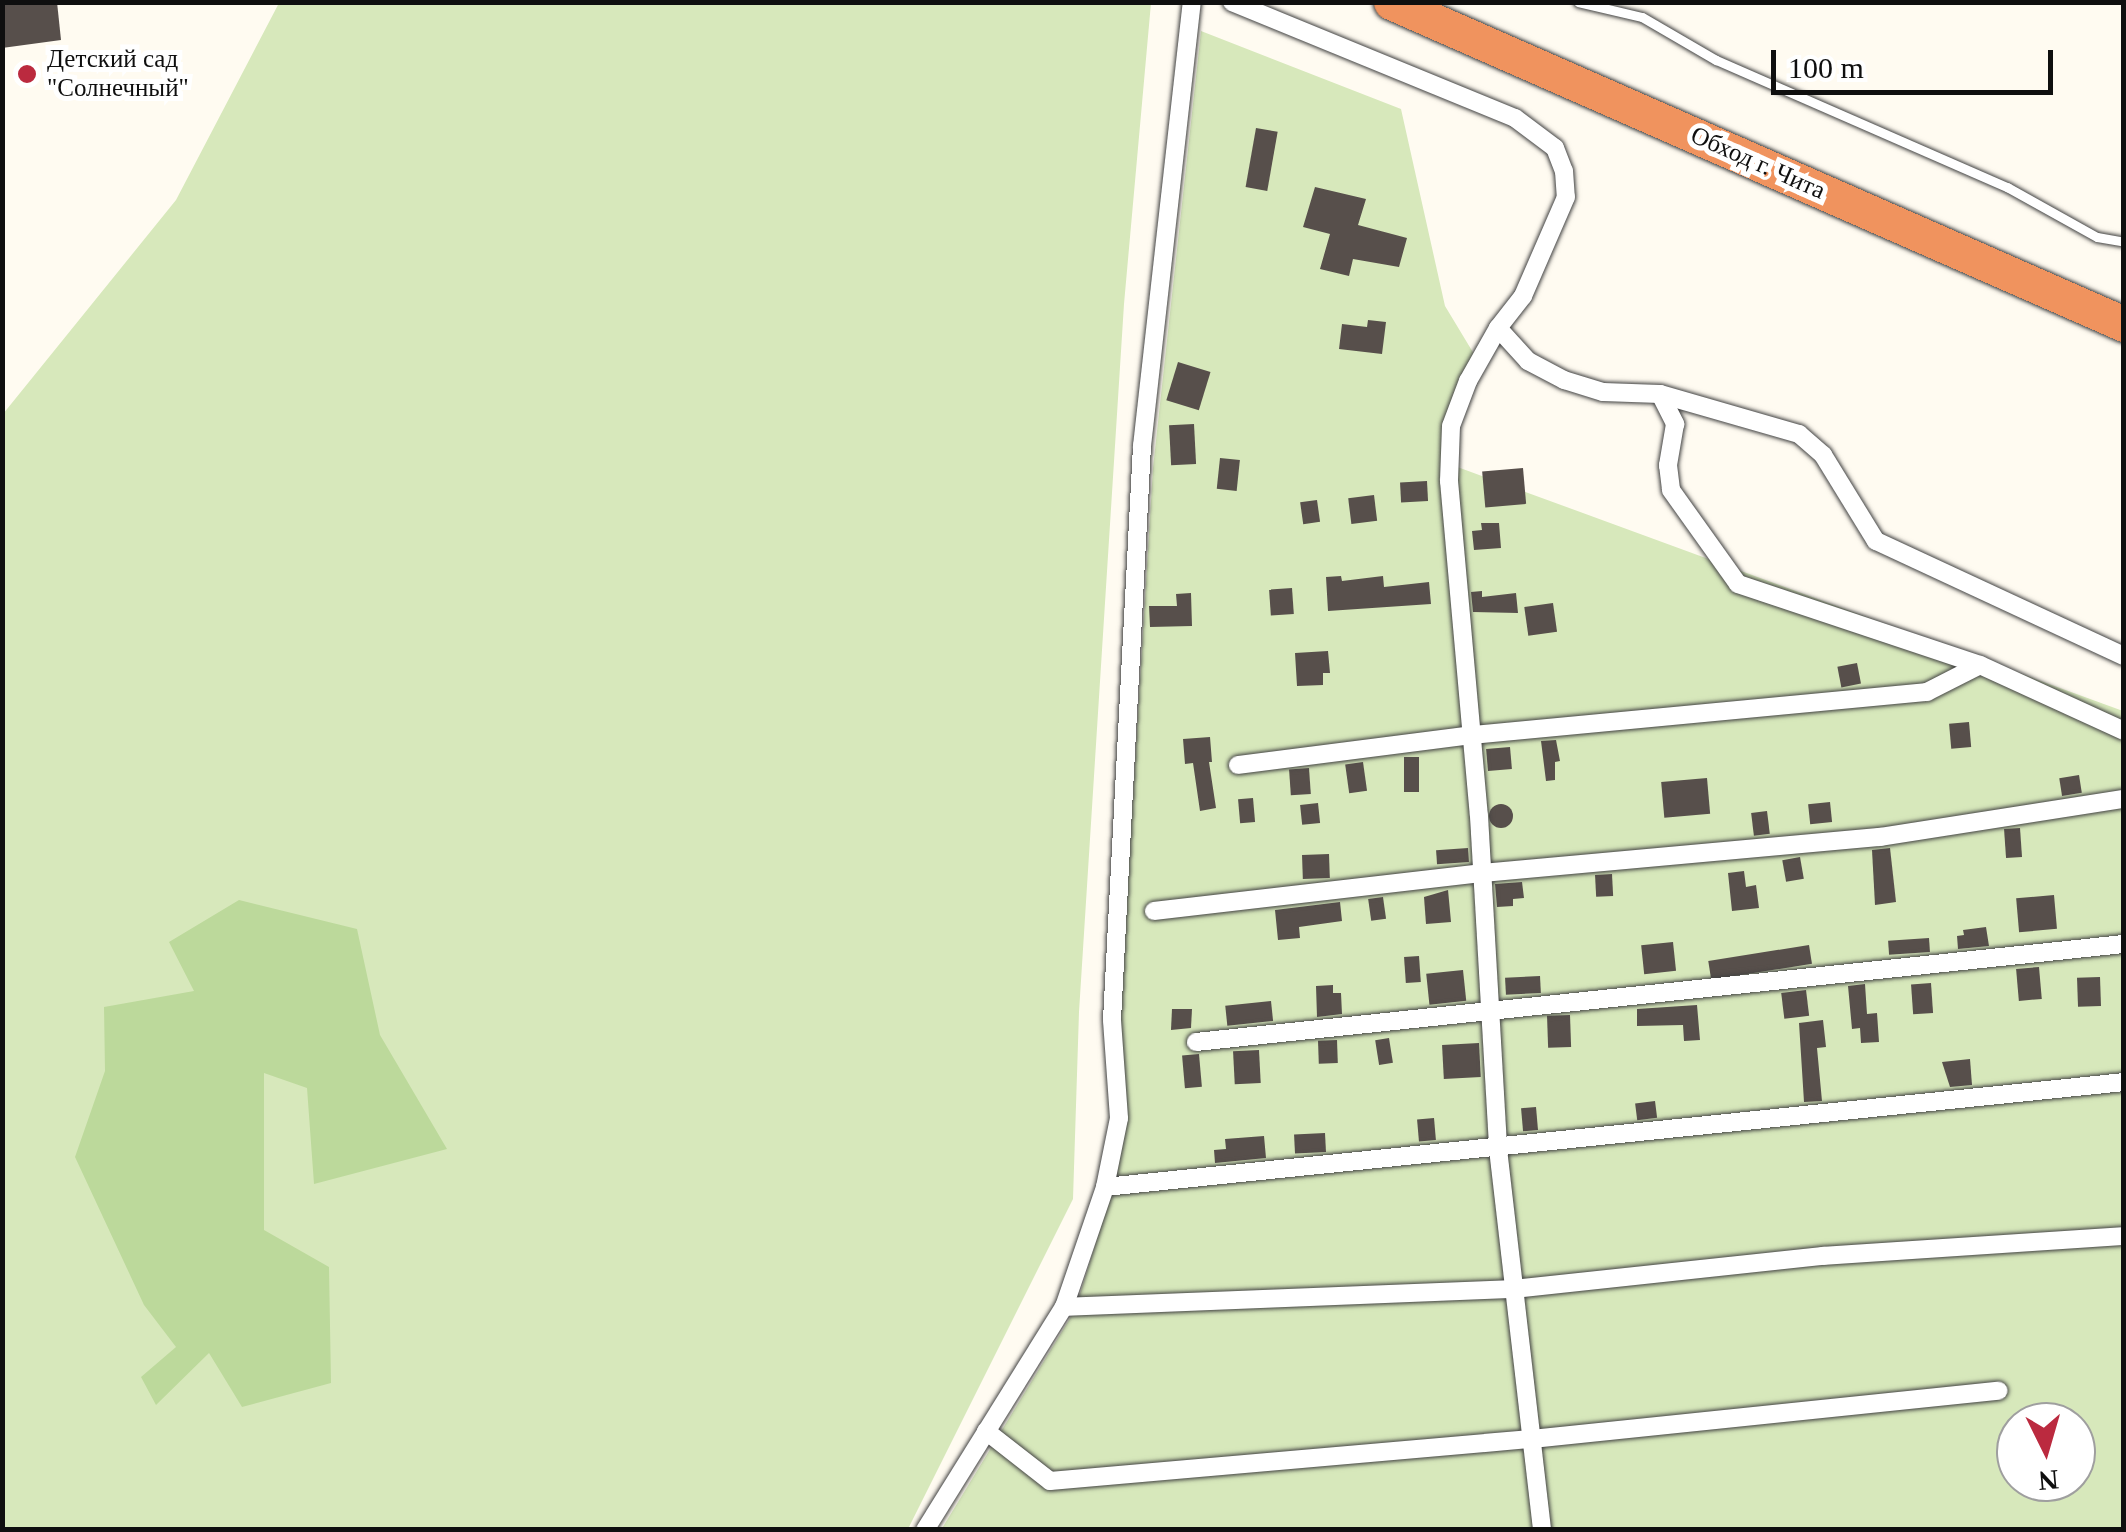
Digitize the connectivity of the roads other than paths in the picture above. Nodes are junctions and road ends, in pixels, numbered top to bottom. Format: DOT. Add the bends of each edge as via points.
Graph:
graph roads {
  1 [pos="1192,2"];
  2 [pos="1232,2"];
  3 [pos="1391,2"];
  4 [pos="1578,2"];
  5 [pos="2124,242"];
  6 [pos="2124,324"];
  7 [pos="1498,328"];
  8 [pos="1660,394"];
  9 [pos="2124,656"];
  10 [pos="1980,665"];
  11 [pos="2124,731"];
  12 [pos="1472,734"];
  13 [pos="1238,765"];
  14 [pos="2124,800"];
  15 [pos="1482,874"];
  16 [pos="1154,912"];
  17 [pos="2124,944"];
  18 [pos="1488,1013"];
  19 [pos="1196,1042"];
  20 [pos="2124,1082"];
  21 [pos="1498,1149"];
  22 [pos="1105,1187"];
  23 [pos="2124,1236"];
  24 [pos="1513,1289"];
  25 [pos="1064,1307"];
  26 [pos="1999,1390"];
  27 [pos="986,1431"];
  28 [pos="1531,1439"];
  29 [pos="924,1530"];
  30 [pos="1542,1530"];
  1 -- 22 [label="street" via="1142,446 1112,1020 1119,1118"];
  2 -- 7 [label="street" via="1515,118 1555,148 1566,198 1523,296"];
  3 -- 6 [label="highway, Обход г. Чита"];
  4 -- 5 [label="lane" via="1642,17 1716,60 2007,186 2097,237"];
  7 -- 8 [label="street" via="1528,361 1564,380 1603,392"];
  7 -- 12 [label="street" via="1452,426 1449,481"];
  8 -- 9 [label="street" via="1799,434 1822,454 1876,541"];
  8 -- 10 [label="street" via="1675,424 1671,490 1738,584"];
  10 -- 11 [label="street"];
  10 -- 12 [label="street" via="1927,692"];
  12 -- 13 [label="street"];
  12 -- 15 [label="street"];
  14 -- 15 [label="street" via="1880,838"];
  15 -- 16 [label="street"];
  15 -- 18 [label="street"];
  17 -- 18 [label="street"];
  18 -- 19 [label="street"];
  18 -- 21 [label="street"];
  20 -- 21 [label="street"];
  21 -- 22 [label="street"];
  21 -- 24 [label="street"];
  22 -- 25 [label="street"];
  23 -- 24 [label="street" via="1860,1253"];
  24 -- 25 [label="street"];
  24 -- 28 [label="street"];
  25 -- 27 [label="street"];
  26 -- 28 [label="street"];
  27 -- 28 [label="street" via="1050,1481"];
  27 -- 29 [label="street"];
  28 -- 30 [label="street"];
}
